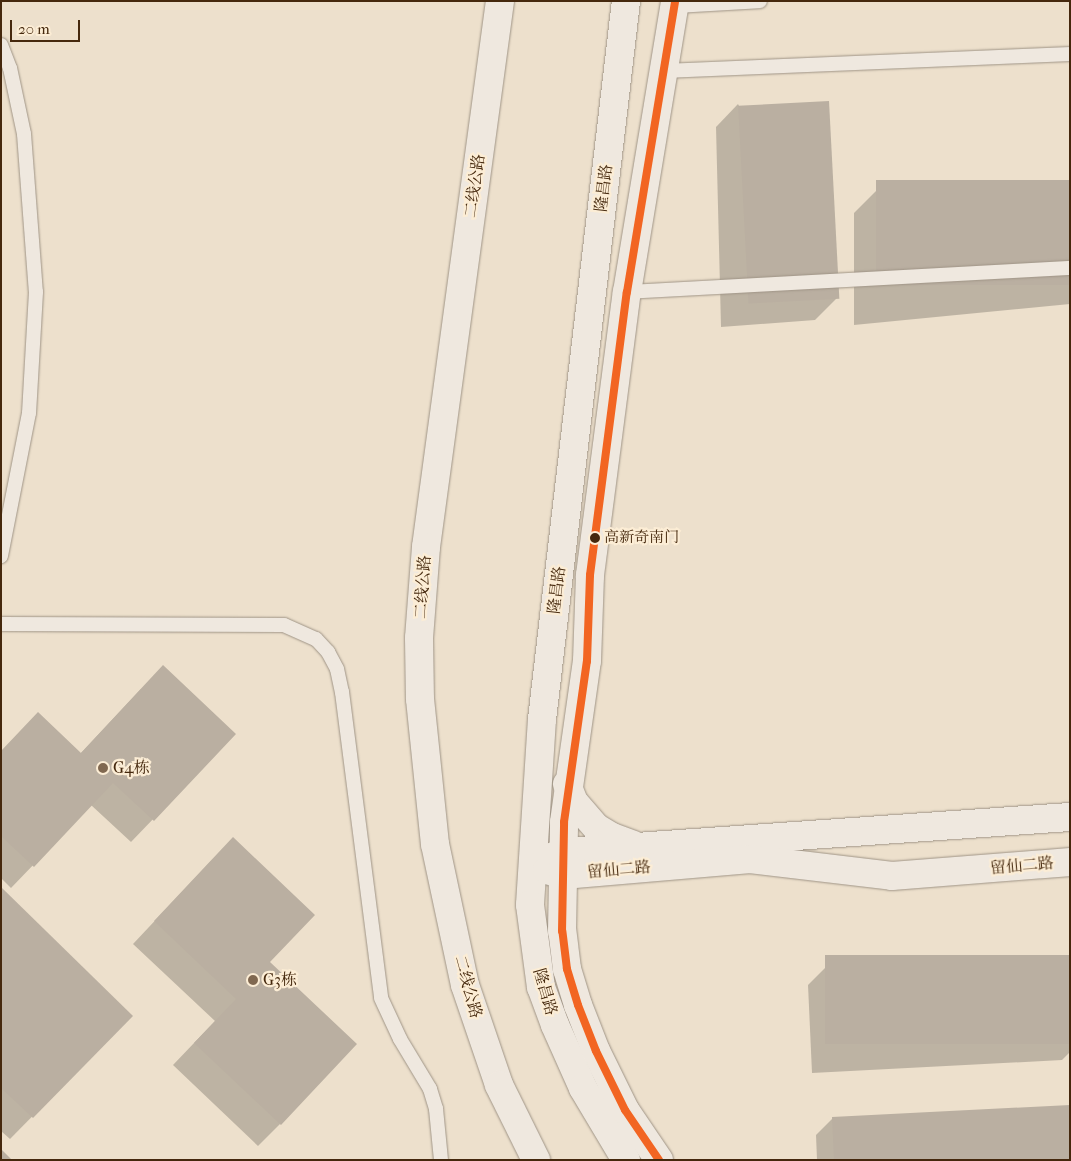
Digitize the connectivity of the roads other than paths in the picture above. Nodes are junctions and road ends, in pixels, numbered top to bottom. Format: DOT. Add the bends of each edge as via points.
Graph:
graph roads {
  1 [pos="500,1"];
  2 [pos="626,1"];
  3 [pos="760,1"];
  4 [pos="675,4"];
  5 [pos="1,45"];
  6 [pos="1070,54"];
  7 [pos="665,71"];
  8 [pos="1070,268"];
  9 [pos="627,292"];
  10 [pos="1,556"];
  11 [pos="1,624"];
  12 [pos="567,784"];
  13 [pos="1070,817"];
  14 [pos="877,830"];
  15 [pos="643,846"];
  16 [pos="1070,862"];
  17 [pos="563,863"];
  18 [pos="531,866"];
  19 [pos="875,874"];
  20 [pos="441,1160"];
  21 [pos="536,1160"];
  22 [pos="626,1160"];
  23 [pos="659,1160"];
  1 -- 21 [label="street, 二线公路" via="426,547 419,638 420,699 435,844 465,985 499,1085"];
  2 -- 18 [label="street, 隆昌路" via="542,718"];
  3 -- 4 [label="lane"];
  4 -- 7 [label="street, 隆昌路"];
  5 -- 10 [label="lane" via="10,68 24,134 36,292 29,413"];
  6 -- 7 [label="lane"];
  7 -- 9 [label="street, 隆昌路"];
  8 -- 9 [label="lane"];
  9 -- 12 [label="street, 隆昌路" via="590,575 587,661"];
  11 -- 20 [label="lane" via="284,625 316,639 328,652 337,669 342,692 381,998 400,1039 430,1089 436,1109"];
  12 -- 15 [label="street" via="574,802 597,828 612,838"];
  12 -- 17 [label="street, 隆昌路"];
  13 -- 14 [label="street, 留仙二路"];
  14 -- 15 [label="street, 留仙二路"];
  14 -- 19 [label="street"];
  15 -- 17 [label="street, 留仙二路"];
  16 -- 19 [label="street, 留仙二路" via="892,876"];
  17 -- 18 [label="street, 留仙二路"];
  17 -- 19 [label="street, 留仙二路" via="750,859"];
  17 -- 23 [label="street, 隆昌路" via="562,931 567,969 578,1005 625,1110"];
  18 -- 22 [label="street, 隆昌路" via="533,944 541,987 583,1088"];
}
